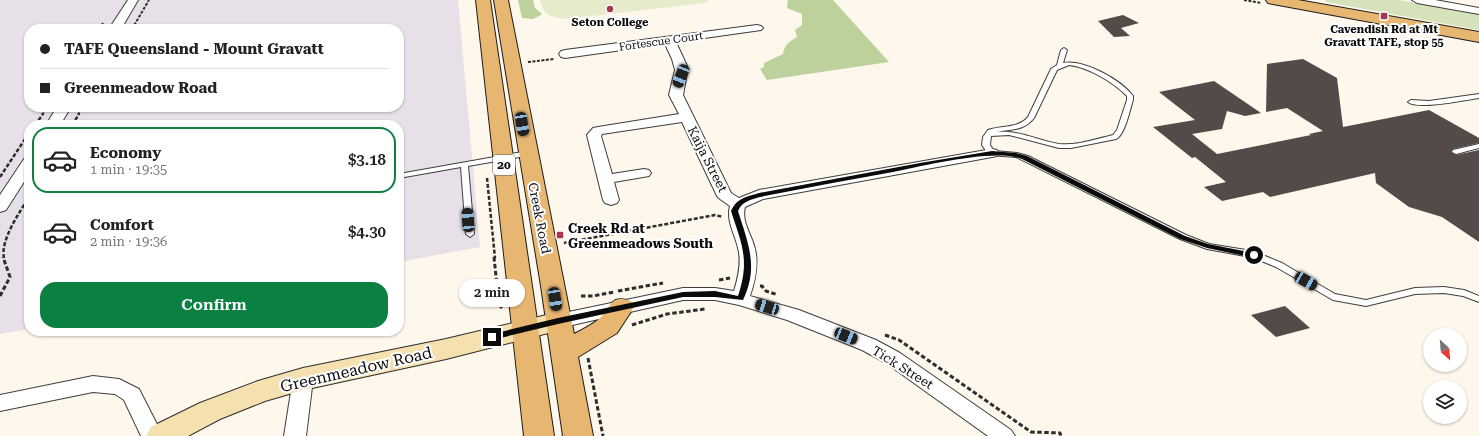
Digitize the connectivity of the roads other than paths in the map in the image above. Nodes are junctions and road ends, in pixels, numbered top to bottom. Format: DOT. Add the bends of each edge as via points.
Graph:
graph roads {
  1 [pos="133,0"];
  2 [pos="483,0"];
  3 [pos="501,0"];
  4 [pos="1273,0"];
  5 [pos="1417,0"];
  6 [pos="1306,3"];
  7 [pos="1479,11"];
  8 [pos="118,24"];
  9 [pos="757,28"];
  10 [pos="1479,37"];
  11 [pos="669,40"];
  12 [pos="1064,50"];
  13 [pos="565,54"];
  14 [pos="1060,66"];
  15 [pos="1479,96"];
  16 [pos="1411,102"];
  17 [pos="686,117"];
  18 [pos="989,134"];
  19 [pos="1479,146"];
  20 [pos="1456,152"];
  21 [pos="528,153"];
  22 [pos="992,153"];
  23 [pos="503,157"];
  24 [pos="464,164"];
  25 [pos="24,170"];
  26 [pos="644,173"];
  27 [pos="404,175"];
  28 [pos="606,179"];
  29 [pos="611,200"];
  30 [pos="738,204"];
  31 [pos="0,207"];
  32 [pos="470,234"];
  33 [pos="740,299"];
  34 [pos="1479,299"];
  35 [pos="626,316"];
  36 [pos="558,321"];
  37 [pos="525,329"];
  38 [pos="564,353"];
  39 [pos="304,379"];
  40 [pos="0,403"];
  41 [pos="152,436"];
  42 [pos="161,436"];
  43 [pos="295,436"];
  44 [pos="539,436"];
  45 [pos="578,436"];
  46 [pos="1004,436"];
  1 -- 8 [label="street"];
  2 -- 23 [label="main road, Creek Road / 20"];
  3 -- 21 [label="main road, Creek Road / 20"];
  4 -- 6 [label="main road"];
  5 -- 7 [label="street"];
  6 -- 10 [label="main road"];
  9 -- 11 [label="street, Fortescue Court"];
  11 -- 13 [label="street, Fortescue Court" via="583,48"];
  11 -- 17 [label="street, Kaija Street" via="682,69 675,89"];
  12 -- 14 [label="lane"];
  14 -- 18 [label="lane" via="1054,69 1026,124 994,129"];
  14 -- 18 [label="lane" via="1072,64 1088,68 1130,96 1116,137 1059,146 1015,134"];
  15 -- 16 [label="lane" via="1429,103"];
  17 -- 28 [label="street" via="598,131 594,134"];
  17 -- 30 [label="street, Kaija Street" via="725,196"];
  18 -- 22 [label="lane" via="986,145"];
  19 -- 20 [label="lane"];
  21 -- 23 [label="lane"];
  21 -- 36 [label="main road, Creek Road / 20"];
  22 -- 30 [label="street" via="759,195"];
  22 -- 34 [label="lane" via="1016,154 1183,237 1207,246 1262,258 1333,297 1366,303 1415,291 1444,290 1464,293"];
  23 -- 24 [label="lane"];
  23 -- 37 [label="main road, Creek Road / 20"];
  24 -- 27 [label="lane"];
  24 -- 32 [label="lane"];
  25 -- 31 [label="street"];
  26 -- 28 [label="street"];
  28 -- 29 [label="street"];
  30 -- 33 [label="street, Kaija Street" via="735,211 748,254 747,278"];
  33 -- 35 [label="street, Tick Street" via="715,294 688,294"];
  33 -- 46 [label="street, Tick Street" via="793,315 868,345 893,358"];
  35 -- 36 [label="street, Tick Street"];
  35 -- 38 [label="main road"];
  36 -- 37 [label="street, Greenmeadow Road"];
  36 -- 38 [label="main road, Creek Road / 20"];
  37 -- 39 [label="street, Greenmeadow Road"];
  37 -- 44 [label="main road, Creek Road / 20"];
  38 -- 45 [label="main road, Creek Road / 20"];
  39 -- 42 [label="street, Greenmeadow Road" via="258,392 210,411"];
  39 -- 43 [label="street"];
  40 -- 41 [label="street" via="94,384 119,388 132,396"];
}
